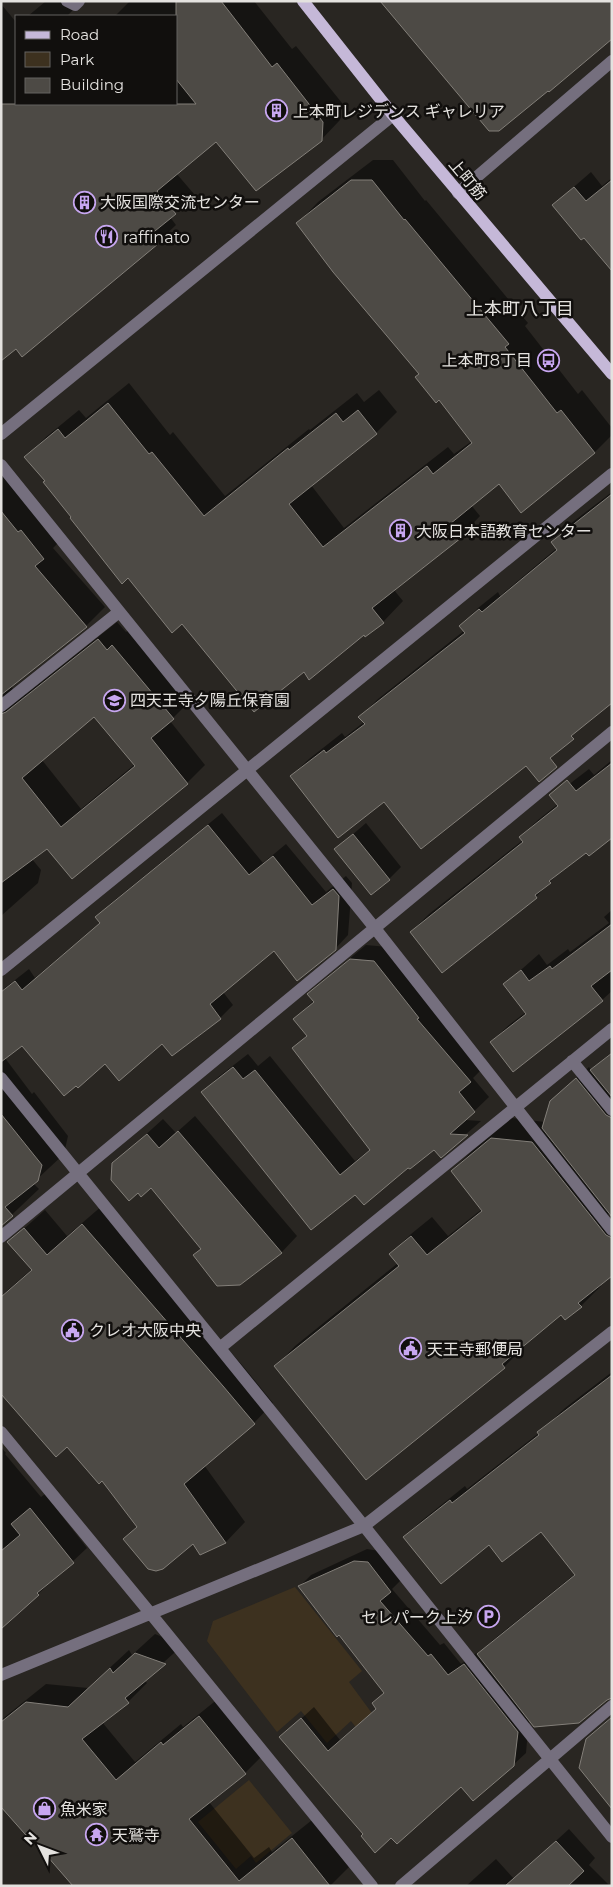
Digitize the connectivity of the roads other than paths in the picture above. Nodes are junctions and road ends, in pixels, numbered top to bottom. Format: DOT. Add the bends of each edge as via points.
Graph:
graph roads {
  1 [pos="67,1"];
  2 [pos="79,1"];
  3 [pos="303,1"];
  4 [pos="612,61"];
  5 [pos="394,115"];
  6 [pos="458,193"];
  7 [pos="612,374"];
  8 [pos="1,434"];
  9 [pos="1,465"];
  10 [pos="612,474"];
  11 [pos="119,612"];
  12 [pos="1,706"];
  13 [pos="612,732"];
  14 [pos="248,771"];
  15 [pos="374,927"];
  16 [pos="1,970"];
  17 [pos="612,1029"];
  18 [pos="572,1060"];
  19 [pos="1,1078"];
  20 [pos="515,1107"];
  21 [pos="612,1110"];
  22 [pos="78,1174"];
  23 [pos="612,1230"];
  24 [pos="1,1237"];
  25 [pos="612,1332"];
  26 [pos="221,1347"];
  27 [pos="1,1432"];
  28 [pos="364,1526"];
  29 [pos="151,1614"];
  30 [pos="1,1675"];
  31 [pos="612,1706"];
  32 [pos="550,1758"];
  33 [pos="612,1837"];
  34 [pos="372,1886"];
  35 [pos="401,1886"];
  1 -- 2 [label="street" via="75,5"];
  3 -- 5 [label="main road, 上町筋"];
  4 -- 6 [label="street"];
  5 -- 6 [label="main road, 上町筋"];
  5 -- 8 [label="street"];
  6 -- 7 [label="main road, 上町筋"];
  9 -- 11 [label="street"];
  10 -- 14 [label="street"];
  11 -- 12 [label="street"];
  11 -- 14 [label="street"];
  13 -- 15 [label="street"];
  14 -- 15 [label="street"];
  14 -- 16 [label="street"];
  15 -- 20 [label="street"];
  15 -- 22 [label="street"];
  17 -- 18 [label="street"];
  18 -- 20 [label="street"];
  18 -- 21 [label="street"];
  19 -- 22 [label="street"];
  20 -- 23 [label="street"];
  20 -- 26 [label="street"];
  22 -- 24 [label="street"];
  22 -- 26 [label="street"];
  25 -- 28 [label="street"];
  26 -- 28 [label="street"];
  27 -- 29 [label="street"];
  28 -- 29 [label="street"];
  28 -- 32 [label="street"];
  29 -- 30 [label="street"];
  29 -- 34 [label="street"];
  31 -- 32 [label="street"];
  32 -- 33 [label="street"];
  32 -- 35 [label="street"];
}
